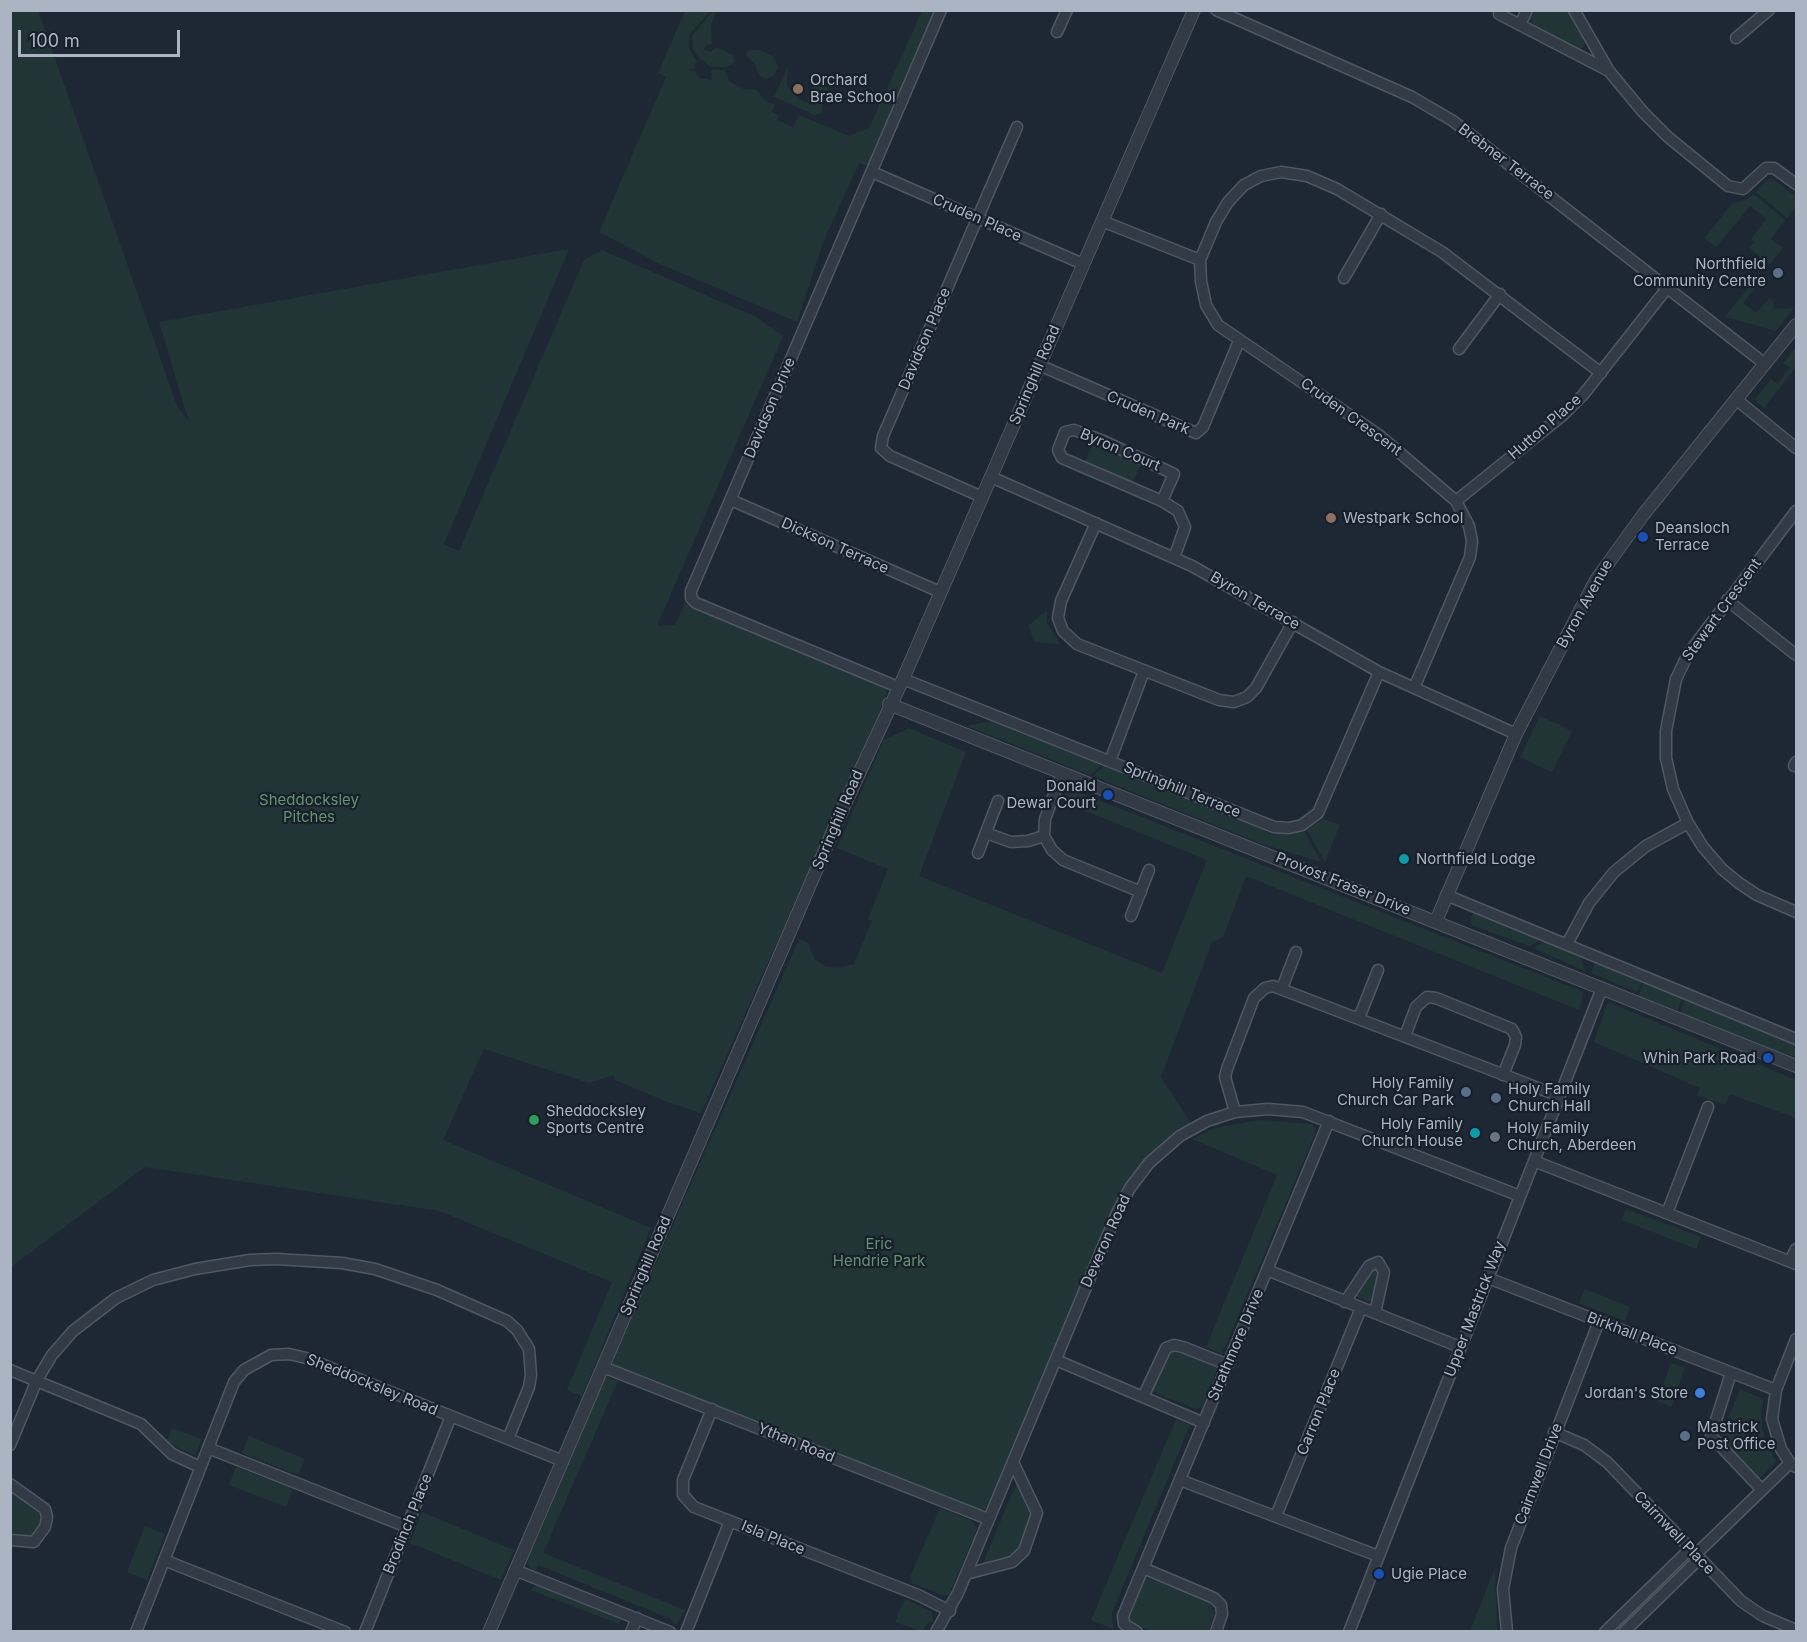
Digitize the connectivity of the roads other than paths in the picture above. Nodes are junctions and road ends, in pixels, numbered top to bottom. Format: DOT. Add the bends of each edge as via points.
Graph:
graph roads {
  1 [pos="941,10"];
  2 [pos="1067,10"];
  3 [pos="1194,10"];
  4 [pos="1216,10"];
  5 [pos="1527,10"];
  6 [pos="1574,10"];
  7 [pos="1769,10"];
  8 [pos="1499,14"];
  9 [pos="1520,25"];
  10 [pos="1057,32"];
  11 [pos="1736,38"];
  12 [pos="1609,71"];
  13 [pos="1017,127"];
  14 [pos="872,172"];
  15 [pos="1797,184"];
  16 [pos="1381,214"];
  17 [pos="977,218"];
  18 [pos="1102,221"];
  19 [pos="1200,260"];
  20 [pos="1083,264"];
  21 [pos="1344,278"];
  22 [pos="1668,287"];
  23 [pos="1500,294"];
  24 [pos="1797,325"];
  25 [pos="1239,341"];
  26 [pos="1459,349"];
  27 [pos="1765,364"];
  28 [pos="1039,365"];
  29 [pos="1601,373"];
  30 [pos="1737,400"];
  31 [pos="1797,448"];
  32 [pos="991,477"];
  33 [pos="982,497"];
  34 [pos="731,500"];
  35 [pos="1162,501"];
  36 [pos="1456,501"];
  37 [pos="1797,511"];
  38 [pos="1096,523"];
  39 [pos="1174,558"];
  40 [pos="940,592"];
  41 [pos="1727,600"];
  42 [pos="1293,622"];
  43 [pos="1797,655"];
  44 [pos="1144,671"];
  45 [pos="1379,672"];
  46 [pos="900,683"];
  47 [pos="1414,688"];
  48 [pos="889,704"];
  49 [pos="1515,734"];
  50 [pos="1110,761"];
  51 [pos="1062,773"];
  52 [pos="998,801"];
  53 [pos="1688,823"];
  54 [pos="986,833"];
  55 [pos="1044,836"];
  56 [pos="978,854"];
  57 [pos="1149,870"];
  58 [pos="1140,892"];
  59 [pos="1446,895"];
  60 [pos="1797,912"];
  61 [pos="1131,916"];
  62 [pos="1436,921"];
  63 [pos="1567,944"];
  64 [pos="1296,952"];
  65 [pos="1378,970"];
  66 [pos="1282,988"];
  67 [pos="1602,988"];
  68 [pos="1359,1018"];
  69 [pos="1405,1036"];
  70 [pos="1797,1039"];
  71 [pos="1797,1066"];
  72 [pos="1503,1075"];
  73 [pos="1559,1096"];
  74 [pos="1708,1107"];
  75 [pos="1235,1112"];
  76 [pos="1329,1121"];
  77 [pos="1533,1161"];
  78 [pos="1520,1196"];
  79 [pos="1667,1213"];
  80 [pos="1797,1249"];
  81 [pos="1793,1263"];
  82 [pos="1267,1270"];
  83 [pos="1488,1278"];
  84 [pos="1345,1302"];
  85 [pos="1361,1308"];
  86 [pos="1375,1313"];
  87 [pos="1599,1321"];
  88 [pos="1797,1339"];
  89 [pos="1460,1347"];
  90 [pos="1056,1360"];
  91 [pos="1228,1365"];
  92 [pos="603,1367"];
  93 [pos="10,1370"];
  94 [pos="1731,1373"];
  95 [pos="36,1380"];
  96 [pos="1776,1390"];
  97 [pos="1143,1397"];
  98 [pos="712,1409"];
  99 [pos="452,1416"];
  100 [pos="1204,1423"];
  101 [pos="1554,1432"];
  102 [pos="508,1439"];
  103 [pos="10,1445"];
  104 [pos="208,1448"];
  105 [pos="563,1461"];
  106 [pos="1013,1461"];
  107 [pos="1793,1465"];
  108 [pos="200,1467"];
  109 [pos="1180,1479"];
  110 [pos="10,1484"];
  111 [pos="1762,1490"];
  112 [pos="1276,1516"];
  113 [pos="988,1519"];
  114 [pos="730,1521"];
  115 [pos="407,1527"];
  116 [pos="10,1540"];
  117 [pos="1695,1554"];
  118 [pos="1378,1557"];
  119 [pos="164,1560"];
  120 [pos="1143,1568"];
  121 [pos="515,1570"];
  122 [pos="966,1574"];
  123 [pos="950,1611"];
  124 [pos="637,1618"];
  125 [pos="1797,1630"];
  126 [pos="136,1632"];
  127 [pos="345,1632"];
  128 [pos="365,1632"];
  129 [pos="489,1632"];
  130 [pos="632,1632"];
  131 [pos="670,1632"];
  132 [pos="686,1632"];
  133 [pos="936,1632"];
  134 [pos="1137,1632"];
  135 [pos="1215,1632"];
  136 [pos="1349,1632"];
  137 [pos="1507,1632"];
  138 [pos="1605,1632"];
  139 [pos="1624,1632"];
  1 -- 14 [label="street, Davidson Drive"];
  2 -- 10 [label="street"];
  3 -- 18 [label="street, Springhill Road"];
  4 -- 22 [label="street, Brebner Terrace" via="1412,97 1453,121"];
  5 -- 9 [label="street"];
  6 -- 12 [label="street"];
  7 -- 11 [label="street"];
  8 -- 9 [label="street"];
  9 -- 12 [label="street"];
  12 -- 15 [label="street" via="1668,137 1728,186 1743,189 1766,168 1774,168"];
  13 -- 17 [label="street, Davidson Place"];
  14 -- 17 [label="street, Cruden Place"];
  14 -- 34 [label="street, Davidson Drive"];
  16 -- 19 [label="street" via="1307,176 1281,172 1261,176 1244,185 1228,202"];
  16 -- 21 [label="street"];
  16 -- 23 [label="street"];
  17 -- 20 [label="street, Cruden Place"];
  17 -- 33 [label="street, Davidson Place" via="881,448 890,456"];
  18 -- 19 [label="street"];
  18 -- 20 [label="street, Springhill Road"];
  19 -- 25 [label="street, Cruden Crescent" via="1206,305 1218,325"];
  20 -- 28 [label="street, Springhill Road"];
  22 -- 27 [label="street, Brebner Terrace"];
  22 -- 29 [label="street, Hutton Place"];
  23 -- 26 [label="street"];
  23 -- 29 [label="street"];
  24 -- 27 [label="street, Byron Avenue"];
  25 -- 28 [label="street, Cruden Park" via="1203,427 1196,433"];
  25 -- 36 [label="street, Cruden Crescent" via="1379,435"];
  27 -- 30 [label="street, Byron Avenue"];
  28 -- 32 [label="street, Springhill Road"];
  29 -- 36 [label="street, Hutton Place" via="1563,415"];
  30 -- 31 [label="street"];
  30 -- 49 [label="street, Byron Avenue" via="1643,515 1596,580"];
  32 -- 33 [label="street, Springhill Road"];
  32 -- 38 [label="street, Byron Terrace"];
  33 -- 40 [label="street, Springhill Road"];
  34 -- 40 [label="street, Dickson Terrace"];
  34 -- 46 [label="street, Davidson Drive" via="691,598"];
  35 -- 35 [label="street, Byron Court" via="1062,458 1058,450 1065,432 1074,430 1101,440 1174,474"];
  35 -- 39 [label="street, Byron Court" via="1184,518 1184,536"];
  36 -- 47 [label="street, Cruden Crescent" via="1472,541 1470,557"];
  37 -- 41 [label="street, Stewart Crescent"];
  38 -- 39 [label="street, Byron Terrace"];
  38 -- 44 [label="street" via="1060,601 1058,618 1063,632 1077,644"];
  39 -- 42 [label="street, Byron Terrace"];
  40 -- 46 [label="street, Springhill Road"];
  41 -- 43 [label="street"];
  41 -- 53 [label="street, Stewart Crescent" via="1688,654 1676,679 1665,731 1673,789"];
  42 -- 44 [label="street" via="1256,688 1234,702"];
  42 -- 45 [label="street, Byron Terrace"];
  44 -- 50 [label="street"];
  45 -- 47 [label="street, Byron Terrace"];
  45 -- 50 [label="street, Springhill Terrace" via="1318,813 1302,825 1274,827"];
  46 -- 48 [label="street, Springhill Road"];
  46 -- 50 [label="street, Springhill Terrace"];
  47 -- 49 [label="street, Byron Terrace"];
  48 -- 51 [label="street, Provost Fraser Drive"];
  48 -- 92 [label="street, Springhill Road"];
  49 -- 59 [label="street, Byron Avenue"];
  51 -- 55 [label="street"];
  51 -- 62 [label="street, Provost Fraser Drive"];
  52 -- 54 [label="street"];
  53 -- 60 [label="street, Stewart Crescent" via="1716,862 1739,883 1757,896"];
  53 -- 63 [label="street" via="1646,846 1614,872 1589,903"];
  54 -- 55 [label="street" via="1011,842"];
  54 -- 56 [label="street"];
  55 -- 58 [label="street" via="1063,860"];
  57 -- 58 [label="street"];
  58 -- 61 [label="street"];
  59 -- 62 [label="street, Byron Avenue"];
  59 -- 63 [label="street"];
  62 -- 67 [label="street, Provost Fraser Drive"];
  63 -- 70 [label="street"];
  64 -- 66 [label="street"];
  65 -- 68 [label="street"];
  66 -- 68 [label="street"];
  66 -- 75 [label="street" via="1265,988 1254,999 1231,1059 1226,1077"];
  67 -- 71 [label="street, Provost Fraser Drive"];
  67 -- 73 [label="street, Upper Mastrick Way"];
  68 -- 69 [label="street"];
  69 -- 72 [label="street"];
  69 -- 72 [label="street" via="1421,1001 1436,998 1512,1029 1515,1045"];
  72 -- 73 [label="street"];
  73 -- 77 [label="street, Upper Mastrick Way"];
  74 -- 79 [label="street"];
  75 -- 76 [label="street, Deveron Road" via="1303,1112"];
  75 -- 90 [label="street, Deveron Road" via="1180,1136 1149,1163 1130,1188"];
  76 -- 78 [label="street, Deveron Road"];
  76 -- 82 [label="street, Strathmore Drive"];
  77 -- 78 [label="street, Upper Mastrick Way"];
  77 -- 79 [label="street"];
  78 -- 83 [label="street, Upper Mastrick Way"];
  79 -- 81 [label="street"];
  80 -- 81 [label="street"];
  82 -- 84 [label="street"];
  82 -- 91 [label="street, Strathmore Drive"];
  83 -- 87 [label="street, Birkhall Place"];
  83 -- 89 [label="street, Upper Mastrick Way"];
  84 -- 85 [label="street"];
  84 -- 86 [label="street" via="1369,1266 1378,1262 1384,1272"];
  85 -- 86 [label="street"];
  85 -- 112 [label="street, Carron Place"];
  86 -- 89 [label="street"];
  87 -- 94 [label="street, Birkhall Place"];
  87 -- 101 [label="street, Cairnwell Drive"];
  88 -- 96 [label="street"];
  89 -- 118 [label="street, Upper Mastrick Way"];
  90 -- 97 [label="street"];
  90 -- 106 [label="street, Deveron Road"];
  91 -- 97 [label="street" via="1183,1347 1166,1348"];
  91 -- 100 [label="street, Strathmore Drive"];
  92 -- 98 [label="street, Ythan Road"];
  92 -- 105 [label="street, Springhill Road"];
  93 -- 95 [label="street"];
  94 -- 96 [label="street, Birkhall Place"];
  94 -- 111 [label="street" via="1711,1436"];
  95 -- 102 [label="street" via="73,1331 116,1298 153,1280 250,1260 342,1263 375,1269 437,1290 498,1315 517,1330 529,1349 531,1375"];
  95 -- 103 [label="street"];
  95 -- 108 [label="street" via="141,1425 172,1454"];
  96 -- 107 [label="street" via="1772,1419 1776,1436"];
  97 -- 100 [label="street"];
  98 -- 113 [label="street, Ythan Road"];
  98 -- 114 [label="street, Isla Place" via="682,1488 683,1495 694,1507"];
  99 -- 102 [label="street, Sheddocksley Road"];
  99 -- 104 [label="street, Sheddocksley Road" via="306,1358 271,1355 244,1370 234,1382"];
  99 -- 115 [label="street, Brodinch Place"];
  100 -- 109 [label="street, Strathmore Drive"];
  101 -- 117 [label="street, Cairnwell Place" via="1584,1445 1607,1462"];
  101 -- 137 [label="street, Cairnwell Drive" via="1506,1567 1503,1589"];
  102 -- 105 [label="street, Sheddocksley Road"];
  104 -- 108 [label="street, Sheddocksley Road"];
  104 -- 115 [label="street"];
  105 -- 121 [label="street, Springhill Road"];
  106 -- 113 [label="street, Deveron Road"];
  106 -- 122 [label="street" via="1037,1513 1028,1541 1019,1558 1012,1562"];
  107 -- 111 [label="street"];
  108 -- 119 [label="street, Sheddocksley Road"];
  109 -- 112 [label="street"];
  109 -- 120 [label="street, Strathmore Drive"];
  110 -- 116 [label="street" via="45,1509 46,1517 45,1527 34,1542"];
  111 -- 117 [label="street"];
  112 -- 118 [label="street"];
  113 -- 122 [label="street, Deveron Road"];
  114 -- 123 [label="street, Isla Place"];
  114 -- 132 [label="street"];
  115 -- 128 [label="street, Brodinch Place"];
  117 -- 125 [label="street, Cairnwell Place" via="1741,1601 1763,1616"];
  117 -- 138 [label="street"];
  117 -- 139 [label="street"];
  118 -- 136 [label="street, Upper Mastrick Way"];
  119 -- 126 [label="street, Sheddocksley Road"];
  119 -- 127 [label="street"];
  120 -- 134 [label="street, Strathmore Drive" via="1123,1616 1124,1624"];
  120 -- 135 [label="street" via="1214,1598 1221,1605 1222,1614"];
  121 -- 124 [label="street"];
  121 -- 129 [label="street, Springhill Road"];
  122 -- 123 [label="street, Deveron Road"];
  123 -- 133 [label="street, Deveron Road"];
  124 -- 130 [label="street"];
  124 -- 131 [label="street"];
}
